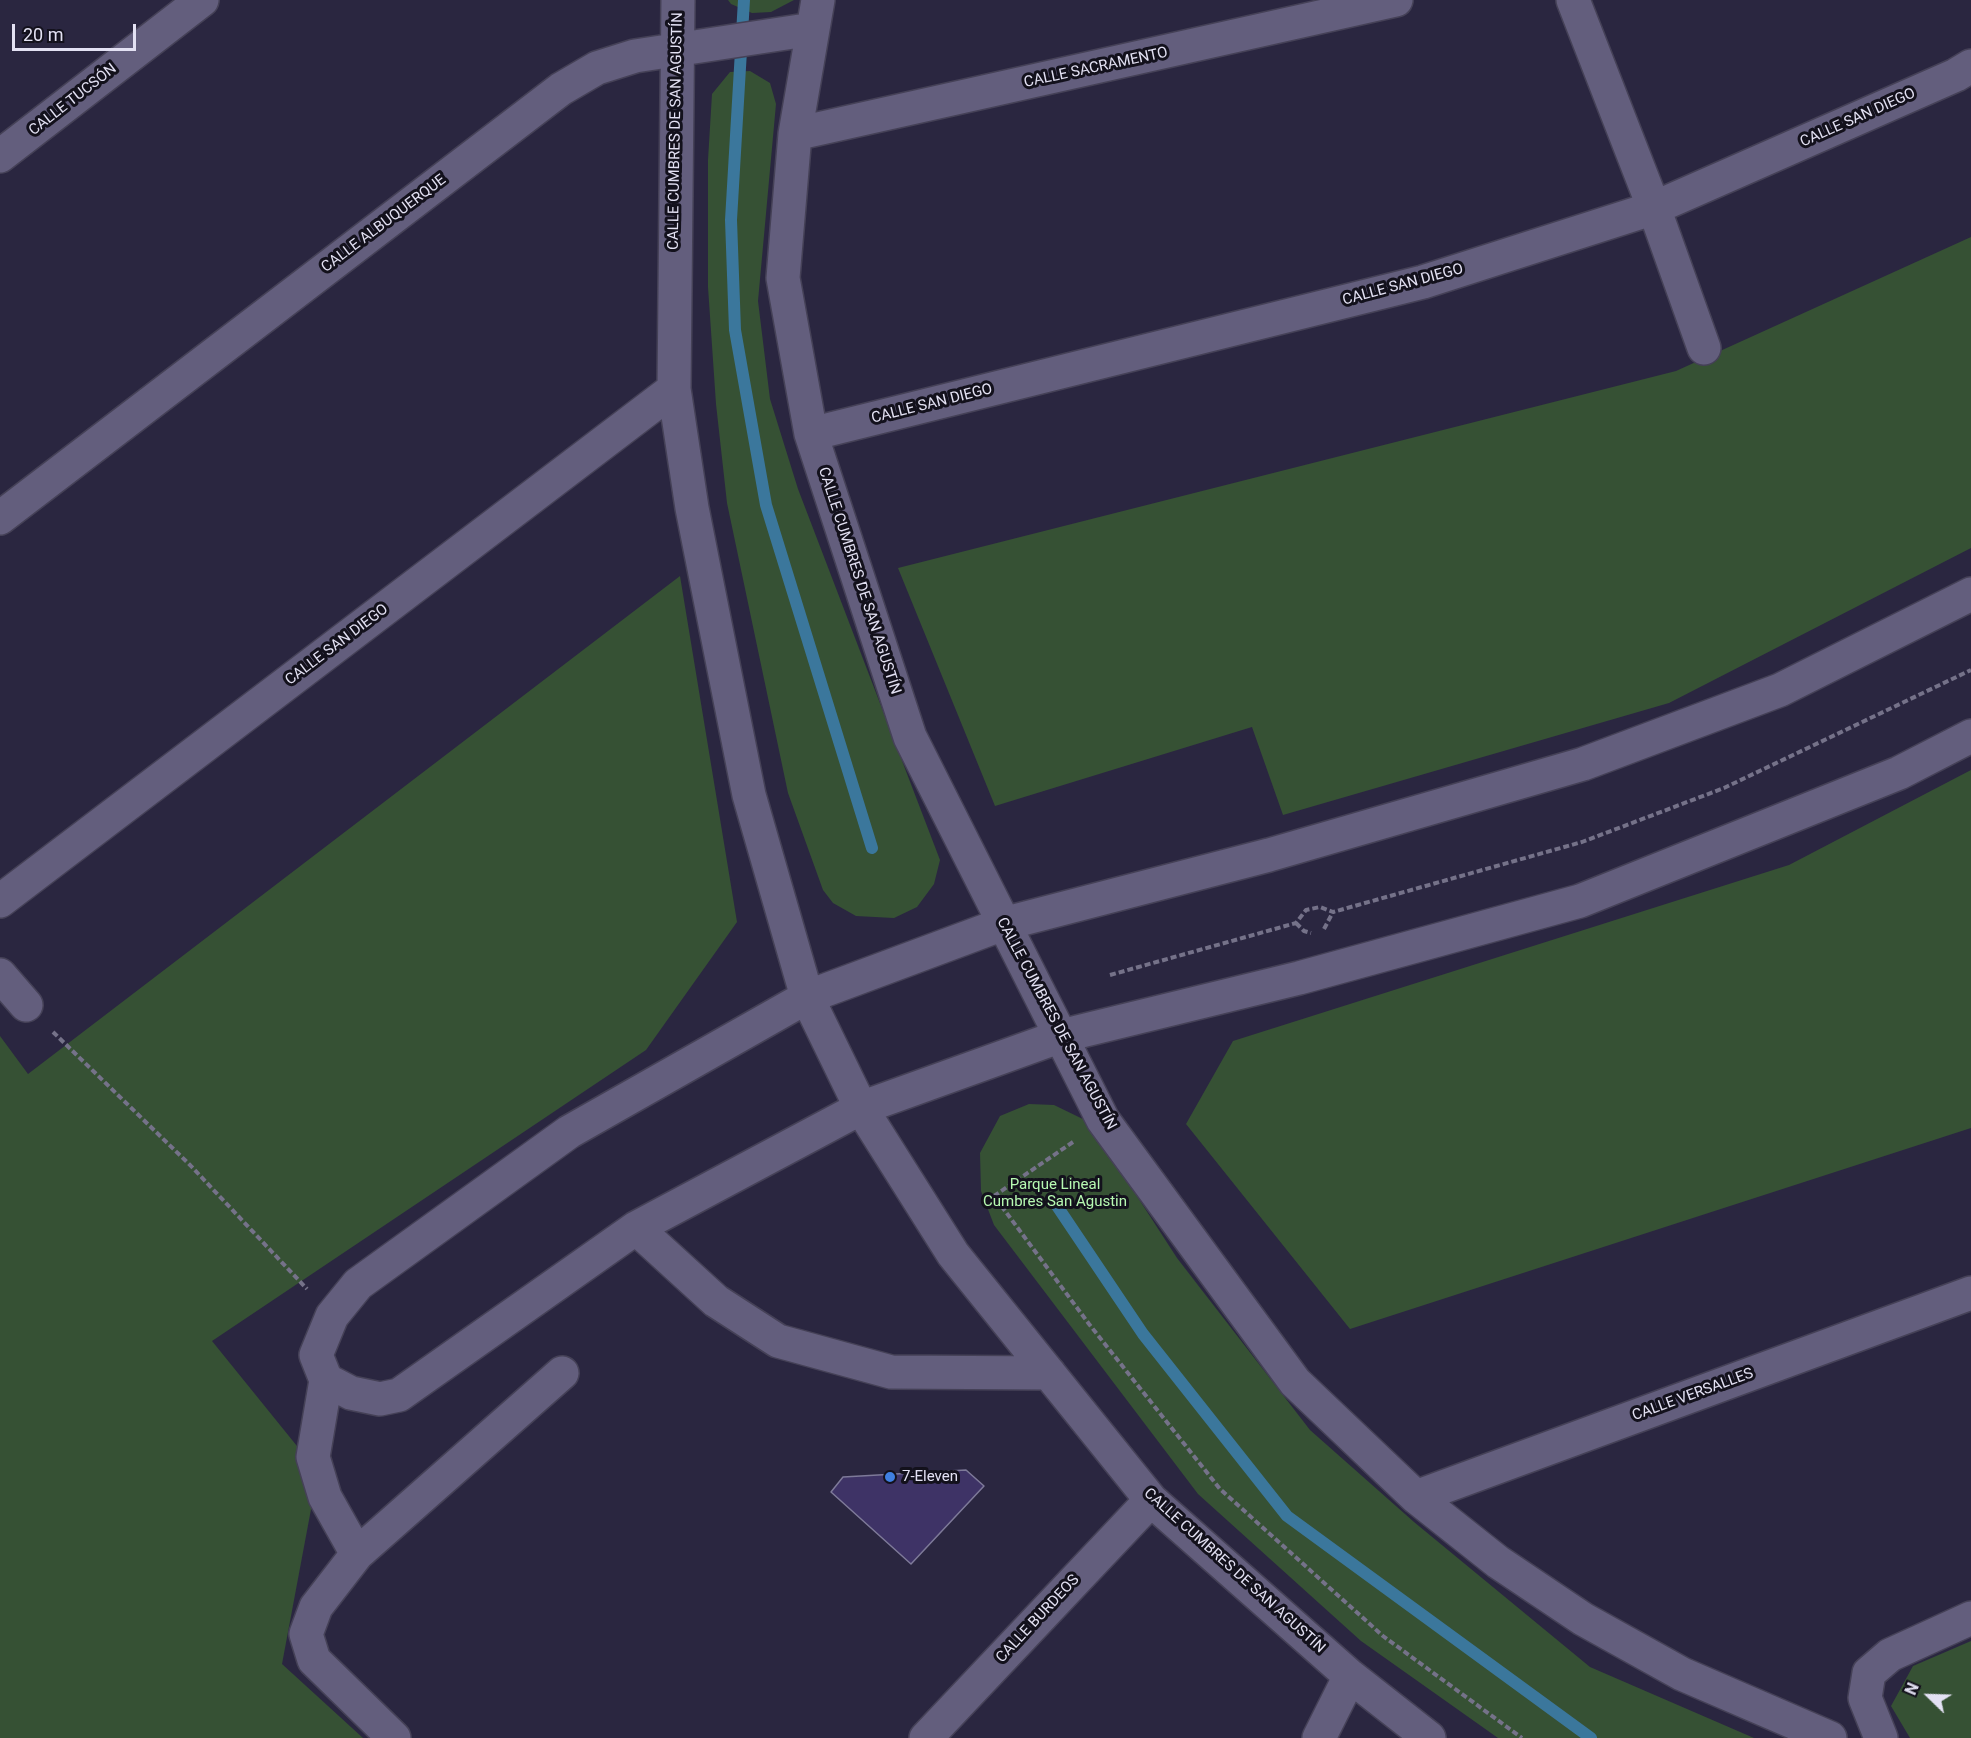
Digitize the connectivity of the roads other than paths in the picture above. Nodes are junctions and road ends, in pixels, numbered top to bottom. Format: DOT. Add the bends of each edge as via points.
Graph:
graph roads {
  1 [pos="202,0"];
  2 [pos="678,0"];
  3 [pos="1396,0"];
  4 [pos="1573,0"];
  5 [pos="815,14"];
  6 [pos="676,48"];
  7 [pos="1971,66"];
  8 [pos="795,134"];
  9 [pos="0,156"];
  10 [pos="1654,208"];
  11 [pos="1704,348"];
  12 [pos="674,389"];
  13 [pos="811,434"];
  14 [pos="0,518"];
  15 [pos="1971,594"];
  16 [pos="1971,736"];
  17 [pos="0,901"];
  18 [pos="1003,924"];
  19 [pos="0,975"];
  20 [pos="807,997"];
  21 [pos="26,1005"];
  22 [pos="1061,1036"];
  23 [pos="861,1108"];
  24 [pos="636,1228"];
  25 [pos="1971,1293"];
  26 [pos="562,1373"];
  27 [pos="1049,1373"];
  28 [pos="326,1380"];
  29 [pos="1416,1497"];
  30 [pos="1151,1500"];
  31 [pos="357,1554"];
  32 [pos="1971,1618"];
  33 [pos="1350,1676"];
  34 [pos="394,1738"];
  35 [pos="926,1738"];
  36 [pos="1319,1738"];
  37 [pos="1429,1738"];
  38 [pos="1830,1738"];
  39 [pos="1881,1738"];
  1 -- 9 [label="street, CALLE TUCSÓN"];
  2 -- 6 [label="street, CALLE CUMBRES DE SAN AGUSTÍN"];
  3 -- 8 [label="street, CALLE SACRAMENTO"];
  4 -- 10 [label="street"];
  5 -- 6 [label="street, CALLE ALBUQUERQUE"];
  5 -- 8 [label="street, CALLE CUMBRES DE SAN AGUSTÍN"];
  6 -- 12 [label="street, CALLE CUMBRES DE SAN AGUSTÍN"];
  6 -- 14 [label="street, CALLE ALBUQUERQUE" via="597,68 561,89"];
  7 -- 10 [label="street, CALLE SAN DIEGO"];
  8 -- 13 [label="street, CALLE CUMBRES DE SAN AGUSTÍN" via="783,278"];
  10 -- 11 [label="street"];
  10 -- 13 [label="street, CALLE SAN DIEGO" via="1423,282"];
  12 -- 17 [label="street, CALLE SAN DIEGO"];
  12 -- 20 [label="street, CALLE CUMBRES DE SAN AGUSTÍN" via="692,508 749,795"];
  13 -- 18 [label="street, CALLE CUMBRES DE SAN AGUSTÍN" via="910,737"];
  15 -- 18 [label="street" via="1780,690 1583,764 1269,855"];
  16 -- 22 [label="street" via="1899,773 1580,901 1299,978"];
  18 -- 20 [label="street"];
  18 -- 22 [label="street, CALLE CUMBRES DE SAN AGUSTÍN"];
  19 -- 21 [label="street"];
  20 -- 23 [label="street, CALLE CUMBRES DE SAN AGUSTÍN"];
  20 -- 28 [label="street" via="569,1132 358,1284 332,1316 316,1355"];
  22 -- 23 [label="street"];
  22 -- 29 [label="street, CALLE CUMBRES DE SAN AGUSTÍN" via="1103,1120 1295,1382"];
  23 -- 24 [label="street"];
  23 -- 27 [label="street, CALLE CUMBRES DE SAN AGUSTÍN" via="953,1254"];
  24 -- 27 [label="street" via="716,1301 778,1341 891,1371"];
  24 -- 28 [label="street" via="399,1395 380,1399 351,1393"];
  25 -- 29 [label="street, CALLE VERSALLES"];
  26 -- 31 [label="street"];
  27 -- 30 [label="street, CALLE CUMBRES DE SAN AGUSTÍN"];
  28 -- 31 [label="street" via="313,1457 325,1497"];
  29 -- 38 [label="street, CALLE CUMBRES DE SAN AGUSTÍN" via="1498,1562 1583,1619 1682,1674"];
  30 -- 33 [label="street, CALLE CUMBRES DE SAN AGUSTÍN"];
  30 -- 35 [label="street, CALLE BURDEOS"];
  31 -- 34 [label="street" via="316,1607 306,1634 314,1660"];
  32 -- 39 [label="street" via="1890,1655 1869,1673 1865,1698"];
  33 -- 36 [label="street"];
  33 -- 37 [label="street, CALLE CUMBRES DE SAN AGUSTÍN"];
}
